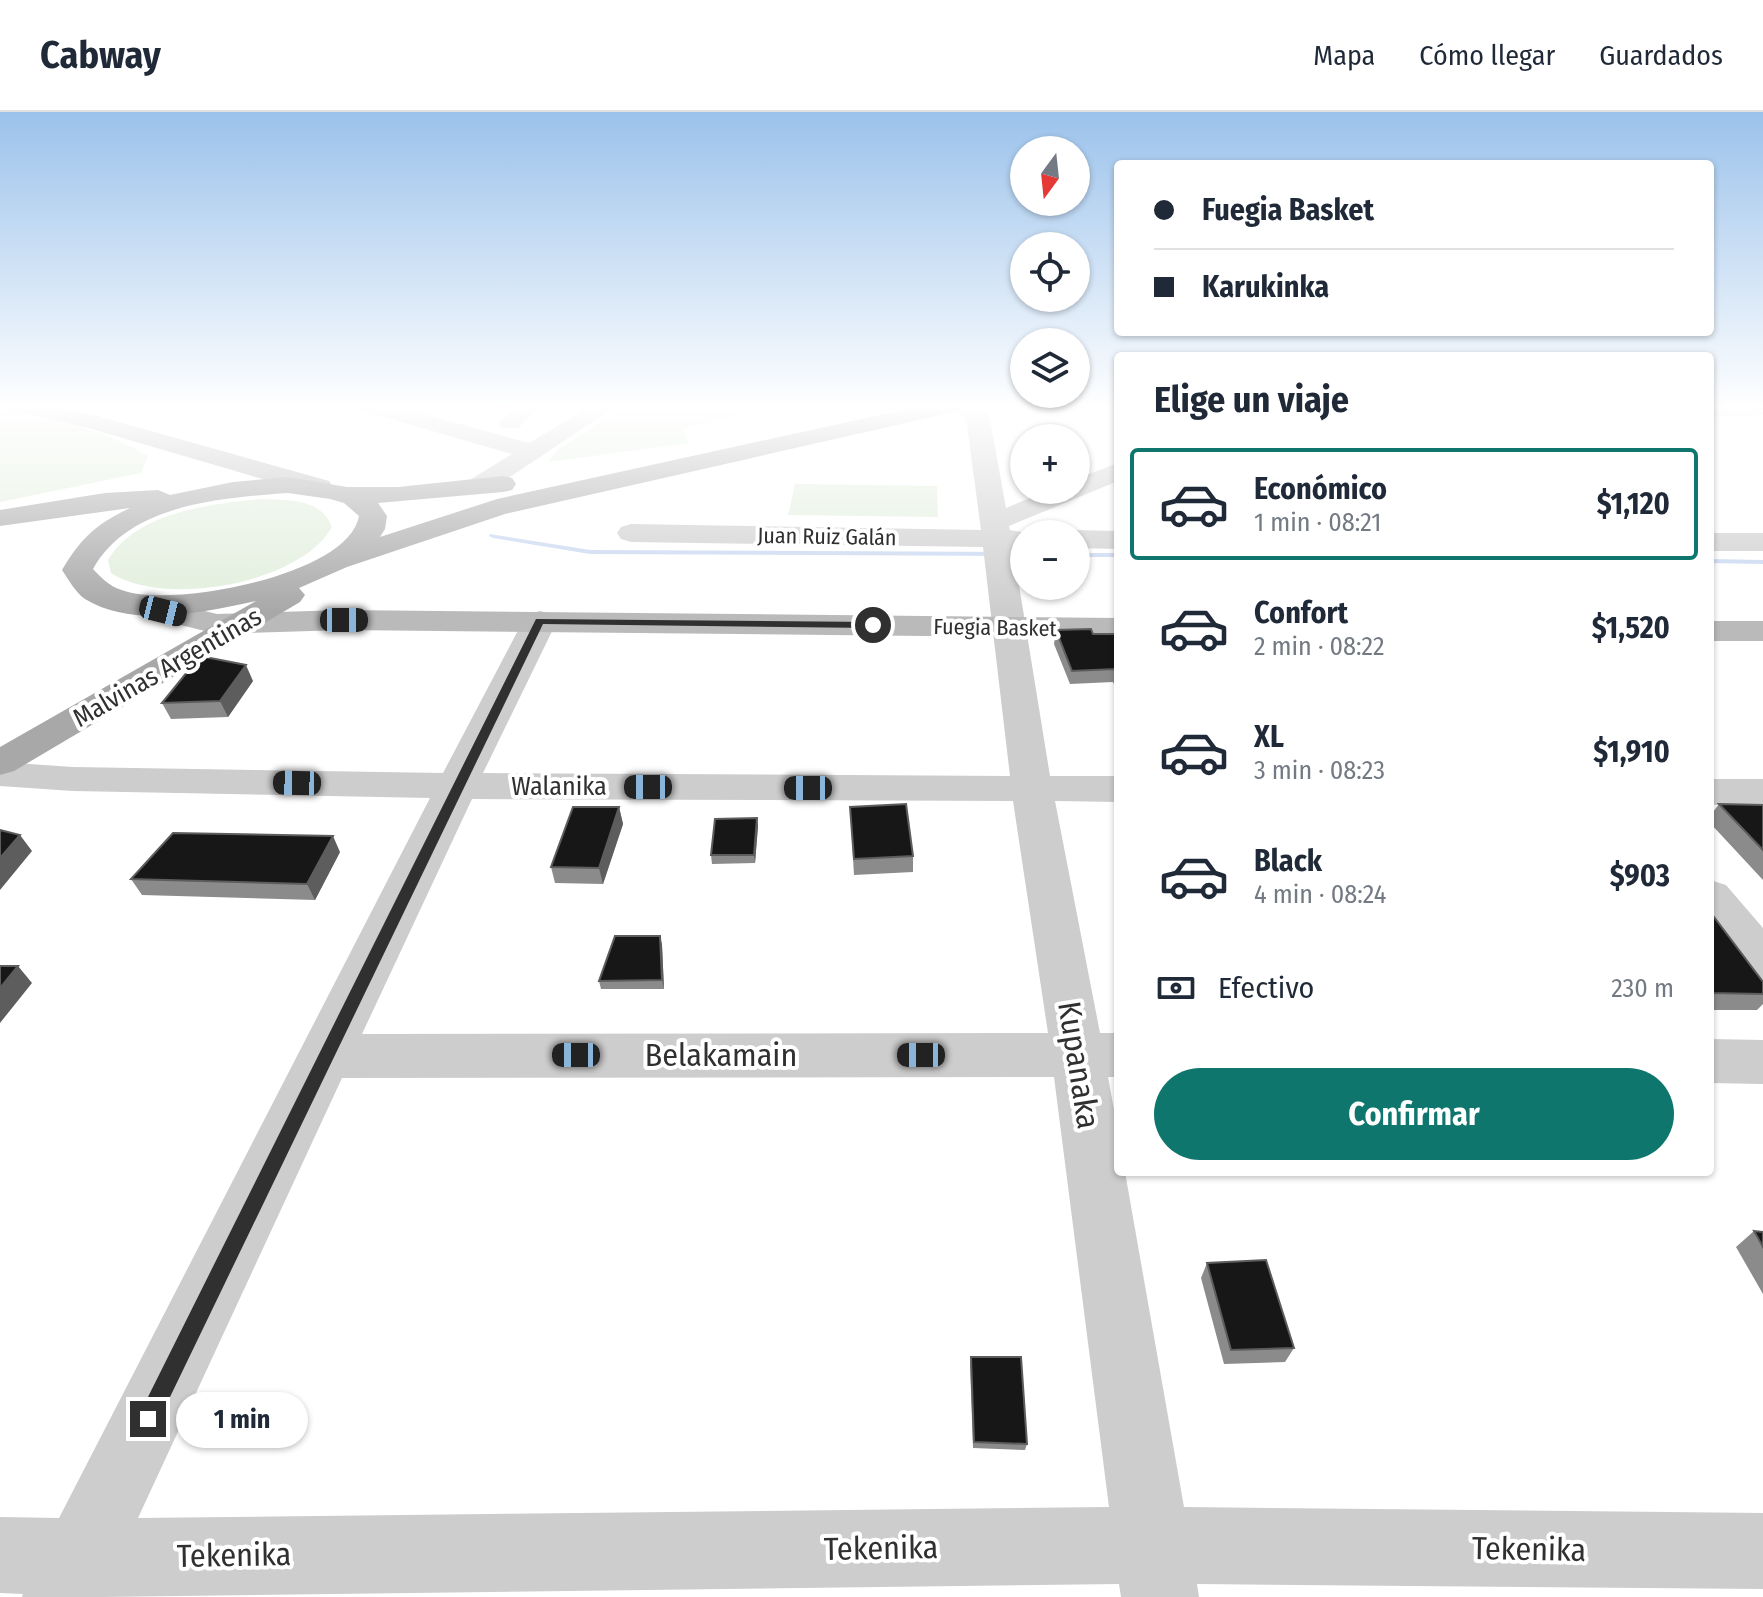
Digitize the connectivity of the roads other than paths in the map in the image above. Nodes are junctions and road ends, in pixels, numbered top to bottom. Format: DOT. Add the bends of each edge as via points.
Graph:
graph roads {
  1 [pos="206,474"];
  2 [pos="275,474"];
  3 [pos="497,474"];
  4 [pos="578,474"];
  5 [pos="635,474"];
  6 [pos="986,474"];
  7 [pos="1110,474"];
  8 [pos="1090,483"];
  9 [pos="320,487"];
  10 [pos="477,487"];
  11 [pos="350,494"];
  12 [pos="203,495"];
  13 [pos="1055,504"];
  14 [pos="0,518"];
  15 [pos="631,533"];
  16 [pos="1090,539"];
  17 [pos="1114,540"];
  18 [pos="1714,542"];
  19 [pos="1763,542"];
  20 [pos="1002,543"];
  21 [pos="334,563"];
  22 [pos="131,603"];
  23 [pos="257,616"];
  24 [pos="540,621"];
  25 [pos="1011,627"];
  26 [pos="1114,628"];
  27 [pos="1714,631"];
  28 [pos="1763,631"];
  29 [pos="0,763"];
  30 [pos="0,774"];
  31 [pos="457,786"];
  32 [pos="1032,789"];
  33 [pos="1114,789"];
  34 [pos="1714,792"];
  35 [pos="1763,792"];
  36 [pos="1714,901"];
  37 [pos="1763,962"];
  38 [pos="1098,1055"];
  39 [pos="325,1056"];
  40 [pos="1714,1061"];
  41 [pos="1763,1062"];
  42 [pos="1763,1551"];
  43 [pos="0,1555"];
  44 [pos="1156,1571"];
  45 [pos="71,1577"];
  1 -- 12 [label="main road"];
  2 -- 9 [label="main road"];
  3 -- 10 [label="street"];
  4 -- 10 [label="main road"];
  5 -- 21 [label="main road, Malvinas Argentinas" via="497,507"];
  6 -- 20 [label="street, Kupanaka"];
  7 -- 8 [label="street"];
  9 -- 11 [label="main road"];
  9 -- 12 [label="main road" via="252,487"];
  10 -- 11 [label="main road"];
  11 -- 21 [label="main road" via="363,502 372,524 357,547"];
  12 -- 14 [label="main road" via="105,501"];
  12 -- 22 [label="main road" via="125,521 82,554 77,570 82,584 101,596"];
  13 -- 20 [label="street"];
  15 -- 20 [label="street, Juan Ruiz Galán"];
  16 -- 17 [label="street"];
  18 -- 19 [label="street"];
  20 -- 25 [label="street, Kupanaka"];
  21 -- 22 [label="main road" via="256,593 169,605"];
  21 -- 23 [label="main road, Malvinas Argentinas"];
  22 -- 23 [label="main road, Fuegia Basket" via="217,624"];
  23 -- 24 [label="main road, Fuegia Basket"];
  23 -- 29 [label="main road, Malvinas Argentinas"];
  24 -- 25 [label="main road, Fuegia Basket"];
  24 -- 31 [label="street"];
  25 -- 26 [label="main road, Fuegia Basket"];
  25 -- 32 [label="street, Kupanaka"];
  27 -- 28 [label="main road"];
  30 -- 31 [label="street, Walanika"];
  31 -- 32 [label="street, Walanika"];
  31 -- 39 [label="street"];
  32 -- 33 [label="street, Walanika"];
  32 -- 38 [label="street, Kupanaka"];
  34 -- 35 [label="street"];
  36 -- 37 [label="street"];
  38 -- 39 [label="street, Belakamain"];
  38 -- 44 [label="street, Kupanaka"];
  39 -- 45 [label="street"];
  40 -- 41 [label="street"];
  42 -- 44 [label="street, Tekenika"];
  43 -- 45 [label="street, Tekenika"];
  44 -- 45 [label="street, Tekenika"];
}
